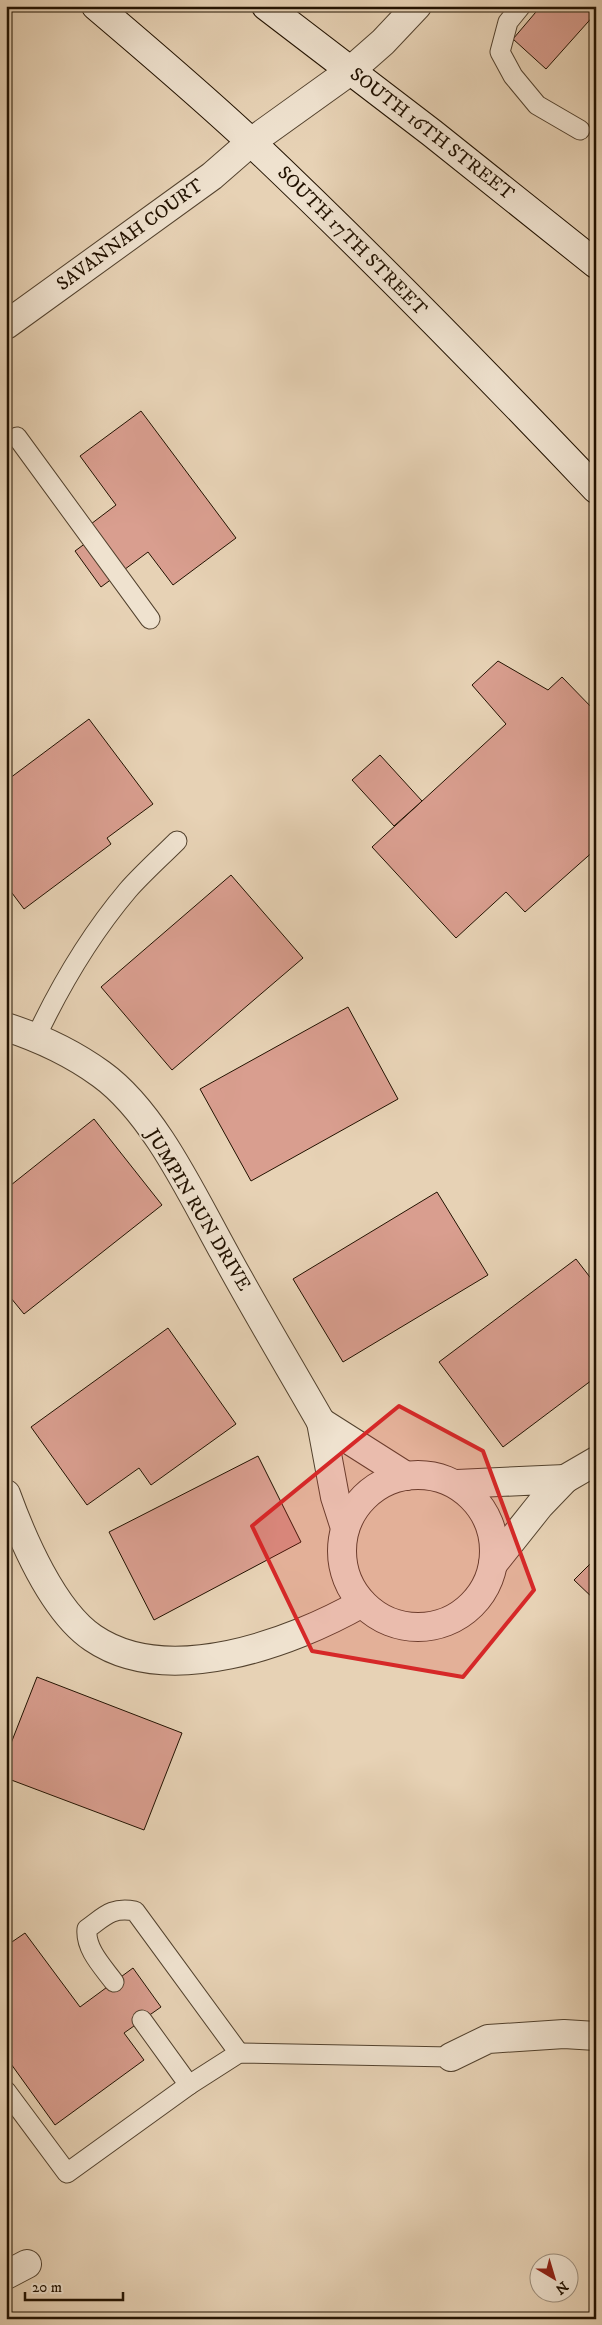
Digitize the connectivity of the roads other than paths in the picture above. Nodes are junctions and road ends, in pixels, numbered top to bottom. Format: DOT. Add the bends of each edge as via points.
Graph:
graph roads {
  1 [pos="96,6"];
  2 [pos="266,6"];
  3 [pos="417,6"];
  4 [pos="521,6"];
  5 [pos="350,71"];
  6 [pos="580,130"];
  7 [pos="251,142"];
  8 [pos="596,264"];
  9 [pos="6,326"];
  10 [pos="17,437"];
  11 [pos="596,489"];
  12 [pos="150,619"];
  13 [pos="177,841"];
  14 [pos="6,1028"];
  15 [pos="36,1037"];
  16 [pos="321,1422"];
  17 [pos="596,1461"];
  18 [pos="406,1476"];
  19 [pos="565,1479"];
  20 [pos="457,1484"];
  21 [pos="6,1494"];
  22 [pos="345,1528"];
  23 [pos="493,1564"];
  24 [pos="362,1603"];
  25 [pos="114,1982"];
  26 [pos="142,2020"];
  27 [pos="596,2036"];
  28 [pos="239,2053"];
  29 [pos="451,2057"];
  30 [pos="189,2084"];
  31 [pos="6,2091"];
  1 -- 7 [label="street, SOUTH 17TH STREET"];
  2 -- 5 [label="street, SOUTH 16TH STREET"];
  3 -- 5 [label="street, SAVANNAH COURT"];
  4 -- 6 [label="lane" via="508,22 500,52 513,76 537,106"];
  5 -- 7 [label="street, SAVANNAH COURT"];
  5 -- 8 [label="street, SOUTH 16TH STREET"];
  7 -- 9 [label="street, SAVANNAH COURT" via="212,176"];
  7 -- 11 [label="street, SOUTH 17TH STREET" via="485,373"];
  10 -- 12 [label="lane"];
  13 -- 15 [label="lane" via="129,889 97,928 55,996"];
  14 -- 15 [label="street, JUMPIN RUN DRIVE"];
  15 -- 16 [label="street, JUMPIN RUN DRIVE" via="102,1075 132,1104 164,1145"];
  16 -- 18 [label="street, JUMPIN RUN DRIVE"];
  16 -- 22 [label="street, JUMPIN RUN DRIVE" via="335,1497"];
  17 -- 19 [label="street, JUMPIN RUN DRIVE"];
  18 -- 20 [label="street, JUMPIN RUN DRIVE" via="422,1474"];
  18 -- 22 [label="street, JUMPIN RUN DRIVE" via="383,1483 367,1494"];
  19 -- 20 [label="street, JUMPIN RUN DRIVE"];
  19 -- 23 [label="street, JUMPIN RUN DRIVE"];
  20 -- 23 [label="street, JUMPIN RUN DRIVE" via="486,1515 493,1533"];
  21 -- 24 [label="street" via="32,1556 73,1620 93,1638 136,1656 175,1660 245,1650 285,1640"];
  22 -- 24 [label="street, JUMPIN RUN DRIVE" via="344,1568 350,1587"];
  23 -- 24 [label="street, JUMPIN RUN DRIVE" via="483,1590 471,1606 436,1625 396,1624 378,1616"];
  25 -- 28 [label="lane" via="89,1946 87,1929 111,1911 134,1910"];
  26 -- 30 [label="lane"];
  27 -- 29 [label="street" via="564,2034 488,2039"];
  28 -- 29 [label="lane"];
  28 -- 30 [label="lane"];
  30 -- 31 [label="lane" via="66,2173"];
}
